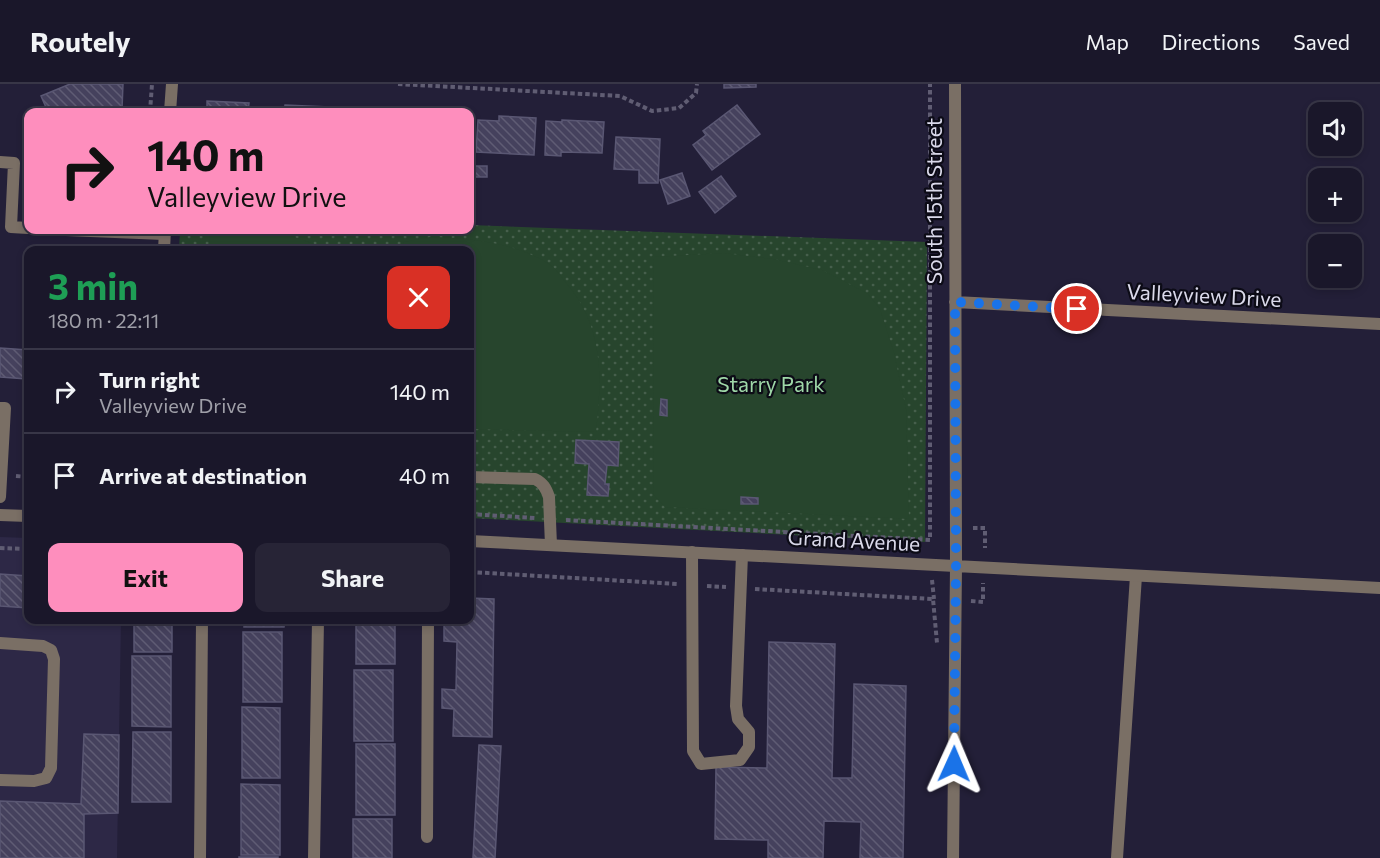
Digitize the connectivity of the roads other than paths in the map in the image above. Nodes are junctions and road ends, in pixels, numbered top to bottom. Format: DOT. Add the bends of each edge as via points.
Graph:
graph roads {
  1 [pos="172,84"];
  2 [pos="955,84"];
  3 [pos="170,108"];
  4 [pos="0,162"];
  5 [pos="24,228"];
  6 [pos="955,302"];
  7 [pos="1380,324"];
  8 [pos="0,408"];
  9 [pos="474,477"];
  10 [pos="0,497"];
  11 [pos="0,515"];
  12 [pos="24,516"];
  13 [pos="474,541"];
  14 [pos="551,545"];
  15 [pos="692,552"];
  16 [pos="742,555"];
  17 [pos="956,566"];
  18 [pos="1136,576"];
  19 [pos="1380,588"];
  20 [pos="202,624"];
  21 [pos="318,624"];
  22 [pos="428,624"];
  23 [pos="0,643"];
  24 [pos="0,780"];
  25 [pos="427,837"];
  26 [pos="200,858"];
  27 [pos="314,858"];
  28 [pos="952,858"];
  29 [pos="1117,858"];
  1 -- 3 [label="street"];
  2 -- 6 [label="street, South 15th Street"];
  4 -- 5 [label="street" via="14,163 11,227"];
  6 -- 7 [label="street, Valleyview Drive"];
  6 -- 17 [label="street, South 15th Street"];
  8 -- 10 [label="street" via="5,408"];
  9 -- 14 [label="street" via="541,482 549,496"];
  11 -- 12 [label="street"];
  13 -- 14 [label="street, Grand Avenue"];
  14 -- 15 [label="street, Grand Avenue"];
  15 -- 16 [label="street, Grand Avenue"];
  15 -- 16 [label="street" via="693,751 701,764 740,760 748,747 749,732 738,719 736,706"];
  16 -- 17 [label="street, Grand Avenue"];
  17 -- 18 [label="street, Grand Avenue"];
  17 -- 28 [label="street, South 15th Street"];
  18 -- 19 [label="street, Grand Avenue"];
  18 -- 29 [label="street"];
  20 -- 26 [label="street"];
  21 -- 27 [label="street"];
  22 -- 25 [label="street"];
  23 -- 24 [label="street" via="43,645 51,650 54,659 51,768 46,778"];
}
